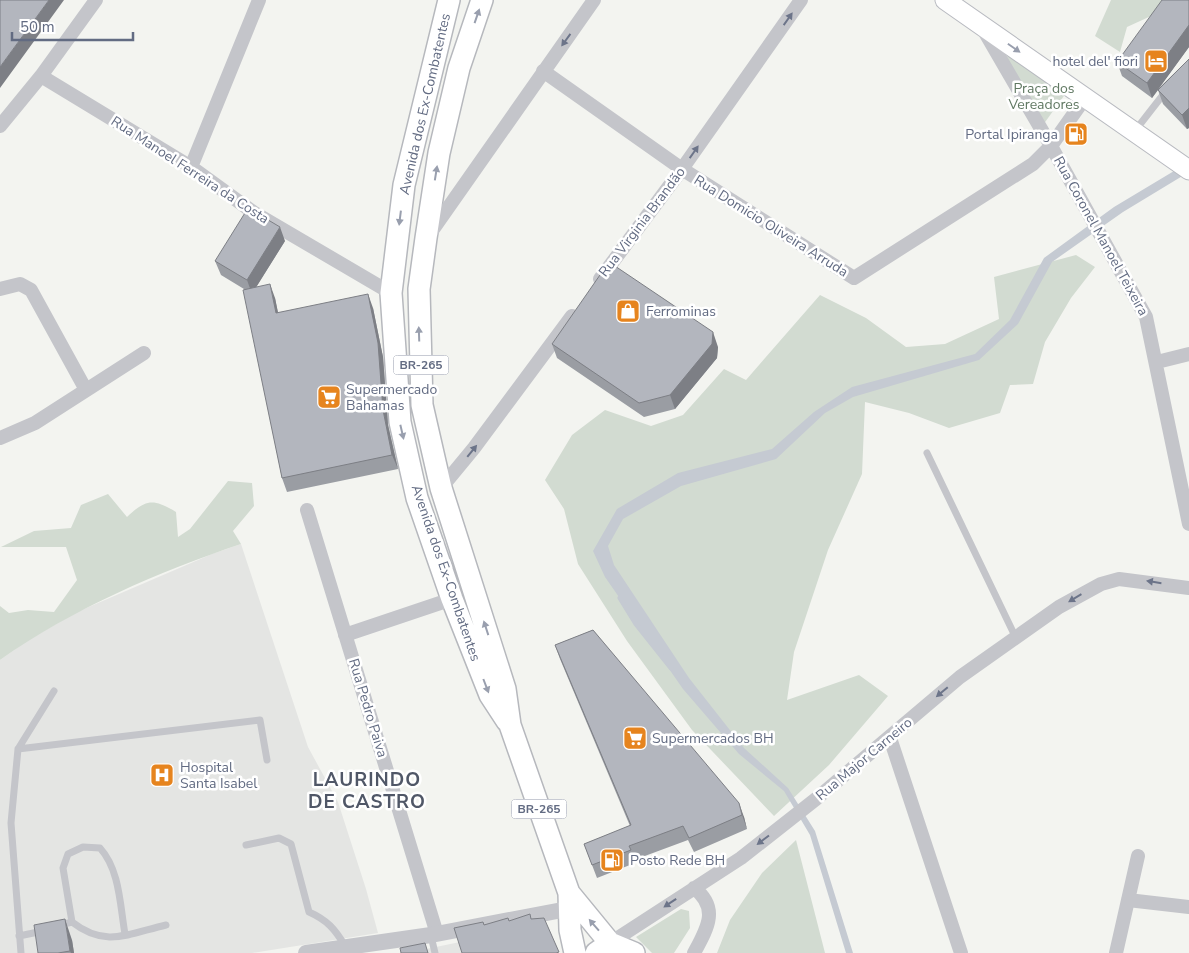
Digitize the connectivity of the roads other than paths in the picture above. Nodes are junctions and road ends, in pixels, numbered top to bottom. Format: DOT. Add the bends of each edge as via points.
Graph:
graph roads {
  1 [pos="96,0"];
  2 [pos="259,0"];
  3 [pos="449,0"];
  4 [pos="482,0"];
  5 [pos="594,0"];
  6 [pos="801,0"];
  7 [pos="945,0"];
  8 [pos="980,24"];
  9 [pos="543,71"];
  10 [pos="41,76"];
  11 [pos="1171,86"];
  12 [pos="1086,98"];
  13 [pos="0,126"];
  14 [pos="1134,132"];
  15 [pos="1052,146"];
  16 [pos="1181,165"];
  17 [pos="191,167"];
  18 [pos="682,168"];
  19 [pos="426,238"];
  20 [pos="593,288"];
  21 [pos="0,290"];
  22 [pos="391,293"];
  23 [pos="581,304"];
  24 [pos="144,353"];
  25 [pos="1189,354"];
  26 [pos="1157,362"];
  27 [pos="86,390"];
  28 [pos="0,438"];
  29 [pos="927,453"];
  30 [pos="441,488"];
  31 [pos="307,510"];
  32 [pos="1189,524"];
  33 [pos="1189,588"];
  34 [pos="452,599"];
  35 [pos="345,635"];
  36 [pos="1015,636"];
  37 [pos="54,690"];
  38 [pos="510,726"];
  39 [pos="890,738"];
  40 [pos="18,749"];
  41 [pos="267,760"];
  42 [pos="246,845"];
  43 [pos="1138,856"];
  44 [pos="694,888"];
  45 [pos="1128,900"];
  46 [pos="1189,907"];
  47 [pos="567,911"];
  48 [pos="72,922"];
  49 [pos="166,924"];
  50 [pos="62,925"];
  51 [pos="53,928"];
  52 [pos="125,934"];
  53 [pos="434,935"];
  54 [pos="19,936"];
  55 [pos="345,946"];
  56 [pos="603,948"];
  57 [pos="21,953"];
  58 [pos="306,953"];
  59 [pos="435,953"];
  60 [pos="575,953"];
  61 [pos="634,953"];
  62 [pos="694,953"];
  63 [pos="960,953"];
  64 [pos="1116,953"];
  1 -- 10 [label="street"];
  2 -- 17 [label="street"];
  3 -- 22 [label="main road, Avenida dos Ex-Combatentes / BR-265, one-way" via="404,185"];
  19 -- 4 [label="main road, Avenida dos Ex-Combatentes / BR-265, one-way" via="439,153 459,68"];
  5 -- 9 [label="street, one-way"];
  18 -- 6 [label="street, Rua Virginia Brandão, one-way"];
  7 -- 8 [label="main road"];
  8 -- 12 [label="main road, one-way"];
  8 -- 15 [label="street, Rua Coronel Manoel Teixeira"];
  9 -- 18 [label="street, Rua Domicio Oliveira Arruda"];
  9 -- 19 [label="street"];
  10 -- 13 [label="street"];
  10 -- 17 [label="street, Rua Manoel Ferreira da Costa"];
  11 -- 14 [label="lane"];
  12 -- 14 [label="main road"];
  12 -- 15 [label="street"];
  14 -- 16 [label="main road"];
  15 -- 18 [label="street, Rua Domicio Oliveira Arruda" via="1033,164 854,278"];
  15 -- 26 [label="street, Rua Coronel Manoel Teixeira" via="1146,317"];
  17 -- 22 [label="street, Rua Manoel Ferreira da Costa" via="253,212"];
  18 -- 20 [label="street, Rua Virginia Brandão"];
  30 -- 19 [label="main road, Avenida dos Ex-Combatentes / BR-265, one-way" via="422,405 419,289"];
  21 -- 27 [label="street" via="20,284 31,290"];
  22 -- 34 [label="main road, Avenida dos Ex-Combatentes / BR-265, one-way" via="400,422 417,498"];
  30 -- 23 [label="street, one-way"];
  24 -- 27 [label="street"];
  25 -- 26 [label="street"];
  26 -- 32 [label="street, Rua Coronel Manoel Teixeira"];
  27 -- 28 [label="street" via="35,423"];
  29 -- 36 [label="lane"];
  38 -- 30 [label="main road, Avenida dos Ex-Combatentes / BR-265, one-way" via="505,688"];
  31 -- 35 [label="street, Rua Pedro Paiva"];
  33 -- 36 [label="street, Rua Major Carneiro, one-way" via="1119,579 1084,592"];
  34 -- 35 [label="street"];
  34 -- 38 [label="main road, Avenida dos Ex-Combatentes / BR-265, one-way" via="490,695"];
  35 -- 53 [label="street, Rua Pedro Paiva"];
  36 -- 39 [label="street, Rua Major Carneiro, one-way" via="960,677"];
  37 -- 40 [label="lane"];
  38 -- 47 [label="main road, Avenida dos Ex-Combatentes / BR-265"];
  39 -- 44 [label="street, Rua Major Carneiro, one-way" via="741,858"];
  39 -- 63 [label="street"];
  40 -- 41 [label="lane" via="260,720"];
  40 -- 54 [label="lane" via="11,823"];
  42 -- 55 [label="lane" via="279,838 290,844 308,912 333,927"];
  43 -- 45 [label="street"];
  44 -- 56 [label="street, Rua Major Carneiro, one-way"];
  44 -- 62 [label="street" via="703,894 708,906 707,926"];
  45 -- 46 [label="street"];
  45 -- 64 [label="street"];
  47 -- 53 [label="street"];
  56 -- 47 [label="main road, Avenida dos Ex-Combatentes / BR-265, one-way"];
  47 -- 60 [label="main road, Avenida dos Ex-Combatentes / BR-265"];
  48 -- 50 [label="lane"];
  48 -- 52 [label="lane" via="84,932 98,937"];
  48 -- 52 [label="lane" via="63,868 68,854 83,847 100,848 113,870"];
  49 -- 52 [label="lane"];
  51 -- 54 [label="lane"];
  53 -- 55 [label="street"];
  53 -- 59 [label="lane"];
  54 -- 57 [label="lane"];
  55 -- 58 [label="street"];
  56 -- 61 [label="main road, BR-265"];
}
